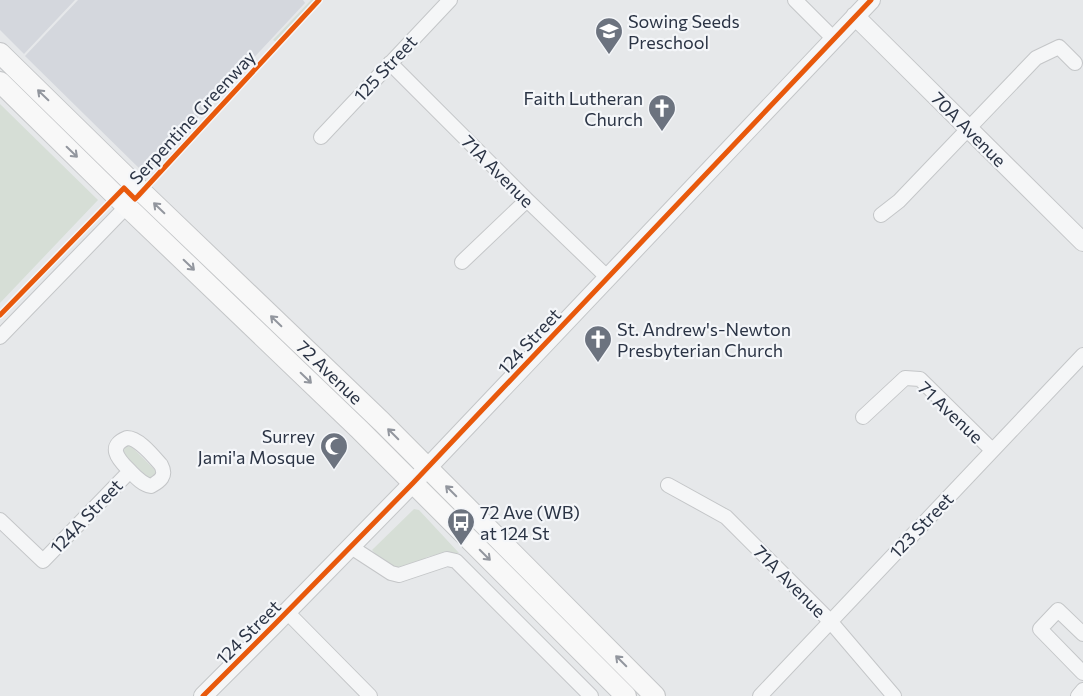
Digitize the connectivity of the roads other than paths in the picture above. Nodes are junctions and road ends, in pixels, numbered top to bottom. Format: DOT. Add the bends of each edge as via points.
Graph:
graph roads {
  1 [pos="450,0"];
  2 [pos="796,0"];
  3 [pos="871,0"];
  4 [pos="855,16"];
  5 [pos="834,39"];
  6 [pos="0,53"];
  7 [pos="390,63"];
  8 [pos="1076,63"];
  9 [pos="0,82"];
  10 [pos="969,129"];
  11 [pos="321,137"];
  12 [pos="528,200"];
  13 [pos="127,206"];
  14 [pos="881,215"];
  15 [pos="1083,242"];
  16 [pos="462,262"];
  17 [pos="608,278"];
  18 [pos="0,337"];
  19 [pos="1083,355"];
  20 [pos="863,418"];
  21 [pos="992,450"];
  22 [pos="428,468"];
  23 [pos="130,471"];
  24 [pos="414,483"];
  25 [pos="668,486"];
  26 [pos="0,520"];
  27 [pos="352,547"];
  28 [pos="287,612"];
  29 [pos="830,621"];
  30 [pos="1083,634"];
  31 [pos="1083,673"];
  32 [pos="1083,690"];
  33 [pos="203,696"];
  34 [pos="370,696"];
  35 [pos="591,696"];
  36 [pos="626,696"];
  37 [pos="655,696"];
  38 [pos="760,696"];
  39 [pos="894,696"];
  40 [pos="1078,696"];
  1 -- 7 [label="street, 125 Street"];
  2 -- 5 [label="street"];
  3 -- 4 [label="street, 124 Street"];
  4 -- 5 [label="street, 124 Street"];
  4 -- 10 [label="street, 70A Avenue"];
  5 -- 17 [label="street, 124 Street"];
  22 -- 6 [label="main road, 72 Avenue, one-way"];
  7 -- 11 [label="street, 125 Street"];
  7 -- 12 [label="street, 71A Avenue"];
  8 -- 10 [label="street" via="1059,47 1036,58"];
  9 -- 13 [label="main road, 72 Avenue, one-way"];
  10 -- 14 [label="street" via="899,201"];
  10 -- 15 [label="street, 70A Avenue"];
  12 -- 16 [label="street"];
  12 -- 17 [label="street, 71A Avenue"];
  13 -- 18 [label="street"];
  13 -- 24 [label="main road, 72 Avenue, one-way"];
  17 -- 22 [label="street, 124 Street"];
  19 -- 21 [label="street, 123 Street"];
  20 -- 21 [label="street, 71 Avenue" via="905,378 920,379"];
  21 -- 29 [label="street, 123 Street"];
  22 -- 24 [label="street, 124 Street"];
  37 -- 22 [label="main road, 72 Avenue, one-way"];
  23 -- 26 [label="street, 124A Street" via="42,561"];
  24 -- 27 [label="street, 124 Street"];
  24 -- 36 [label="main road, 72 Avenue, one-way"];
  25 -- 29 [label="street, 71A Avenue" via="726,517"];
  27 -- 28 [label="street, 124 Street"];
  27 -- 35 [label="street" via="399,575 447,559 456,561"];
  28 -- 33 [label="street, 124 Street"];
  28 -- 34 [label="street"];
  29 -- 38 [label="street, 123 Street"];
  29 -- 39 [label="street, 71A Avenue"];
  30 -- 31 [label="street" via="1058,610 1040,629"];
  32 -- 40 [label="street"];
}
